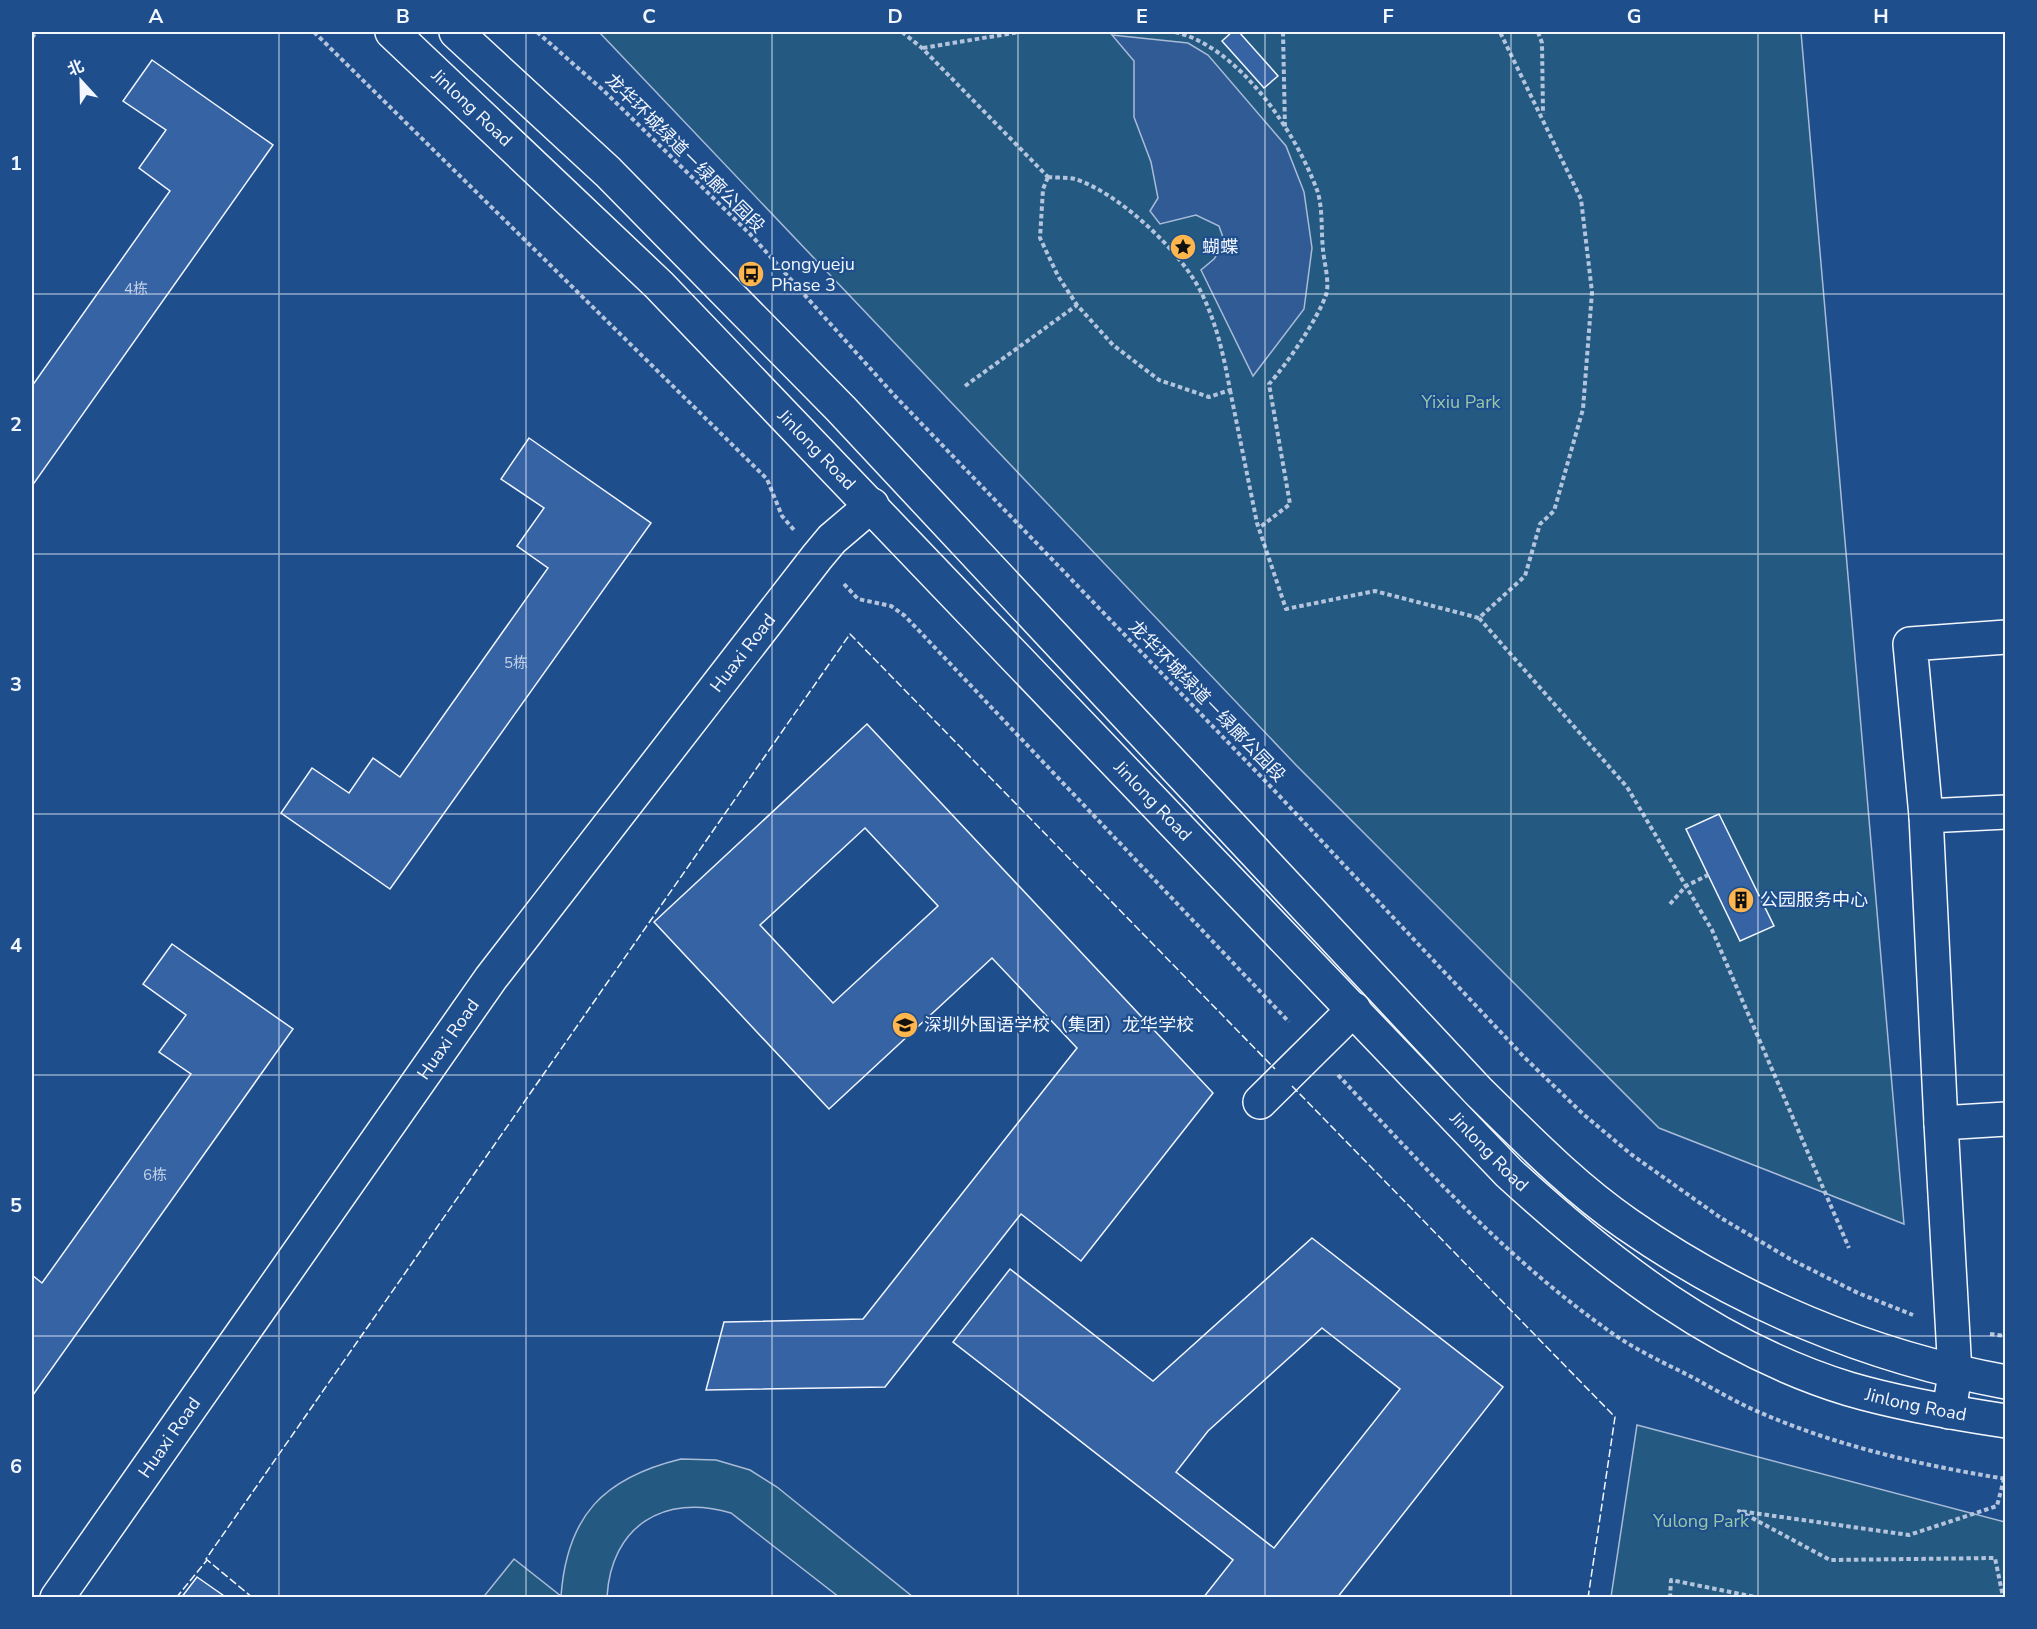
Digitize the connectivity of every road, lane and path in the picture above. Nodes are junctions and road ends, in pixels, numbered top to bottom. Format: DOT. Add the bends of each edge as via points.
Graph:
graph roads {
  1 [pos="36,32"];
  2 [pos="314,32"];
  3 [pos="392,32"];
  4 [pos="456,32"];
  5 [pos="537,32"];
  6 [pos="902,32"];
  7 [pos="1019,32"];
  8 [pos="1175,32"];
  9 [pos="1283,32"];
  10 [pos="1500,32"];
  11 [pos="1538,32"];
  12 [pos="32,38"];
  13 [pos="922,48"];
  14 [pos="1542,116"];
  15 [pos="1286,129"];
  16 [pos="1048,177"];
  17 [pos="1077,304"];
  18 [pos="965,386"];
  19 [pos="1230,390"];
  20 [pos="872,505"];
  21 [pos="1258,528"];
  22 [pos="797,533"];
  23 [pos="844,584"];
  24 [pos="1479,618"];
  25 [pos="2006,637"];
  26 [pos="2006,812"];
  27 [pos="1926,816"];
  28 [pos="1708,875"];
  29 [pos="1686,886"];
  30 [pos="1670,904"];
  31 [pos="1354,1010"];
  32 [pos="1292,1025"];
  33 [pos="1260,1102"];
  34 [pos="2006,1119"];
  35 [pos="1941,1123"];
  36 [pos="1849,1248"];
  37 [pos="1913,1315"];
  38 [pos="1986,1333"];
  39 [pos="2006,1336"];
  40 [pos="1955,1373"];
  41 [pos="2006,1382"];
  42 [pos="1949,1412"];
  43 [pos="2006,1420"];
  44 [pos="2004,1479"];
  45 [pos="57,1598"];
  46 [pos="1670,1598"];
  47 [pos="1760,1598"];
  48 [pos="1992,1598"];
  1 -- 12 [label="path"];
  2 -- 22 [label="path" via="767,479 782,516"];
  3 -- 20 [label="main road, Jinlong Road" via="651,277"];
  4 -- 40 [label="main road, Jinlong Road" via="608,172 841,409 1478,1091 1545,1157 1625,1223 1713,1279 1804,1323 1894,1356"];
  5 -- 37 [label="path, 龙华环城绿道－绿廊公园段" via="603,90 751,235 894,395 1263,778 1524,1057 1583,1114 1632,1155 1740,1230 1858,1293"];
  6 -- 13 [label="path"];
  7 -- 13 [label="path"];
  8 -- 15 [label="path" via="1202,40 1225,56 1266,100"];
  9 -- 15 [label="path"];
  10 -- 14 [label="path"];
  11 -- 14 [label="path" via="1542,43"];
  13 -- 16 [label="path"];
  14 -- 24 [label="path" via="1581,199 1592,292 1583,410 1554,511 1540,524 1525,576"];
  15 -- 21 [label="path" via="1318,193 1327,293 1285,365 1269,384 1290,504"];
  16 -- 17 [label="path" via="1043,189 1040,238"];
  16 -- 19 [label="path" via="1075,179 1128,208 1164,241 1201,292 1220,339"];
  17 -- 18 [label="path"];
  17 -- 19 [label="path" via="1113,345 1159,380 1209,398"];
  19 -- 21 [label="path"];
  20 -- 31 [label="main road, Jinlong Road"];
  20 -- 45 [label="main road, Huaxi Road" via="817,557 491,978"];
  21 -- 24 [label="path" via="1286,609 1375,591"];
  23 -- 32 [label="path" via="858,599 891,606 905,616"];
  24 -- 29 [label="path" via="1627,787"];
  25 -- 27 [label="main road" via="1910,644"];
  26 -- 27 [label="main road"];
  27 -- 35 [label="main road"];
  28 -- 29 [label="path"];
  29 -- 30 [label="path"];
  29 -- 36 [label="path" via="1712,930"];
  31 -- 33 [label="main road"];
  31 -- 42 [label="main road, Jinlong Road" via="1509,1173 1632,1277 1693,1318 1830,1382"];
  34 -- 35 [label="main road"];
  35 -- 40 [label="main road"];
  38 -- 39 [label="path"];
  40 -- 41 [label="main road, Jinlong Road"];
  40 -- 42 [label="main road"];
  42 -- 43 [label="main road, Jinlong Road"];
  44 -- 48 [label="path" via="1997,1506 1909,1535 1739,1511 1830,1560 1995,1558 2003,1597"];
  46 -- 47 [label="path" via="1671,1580"];
}
